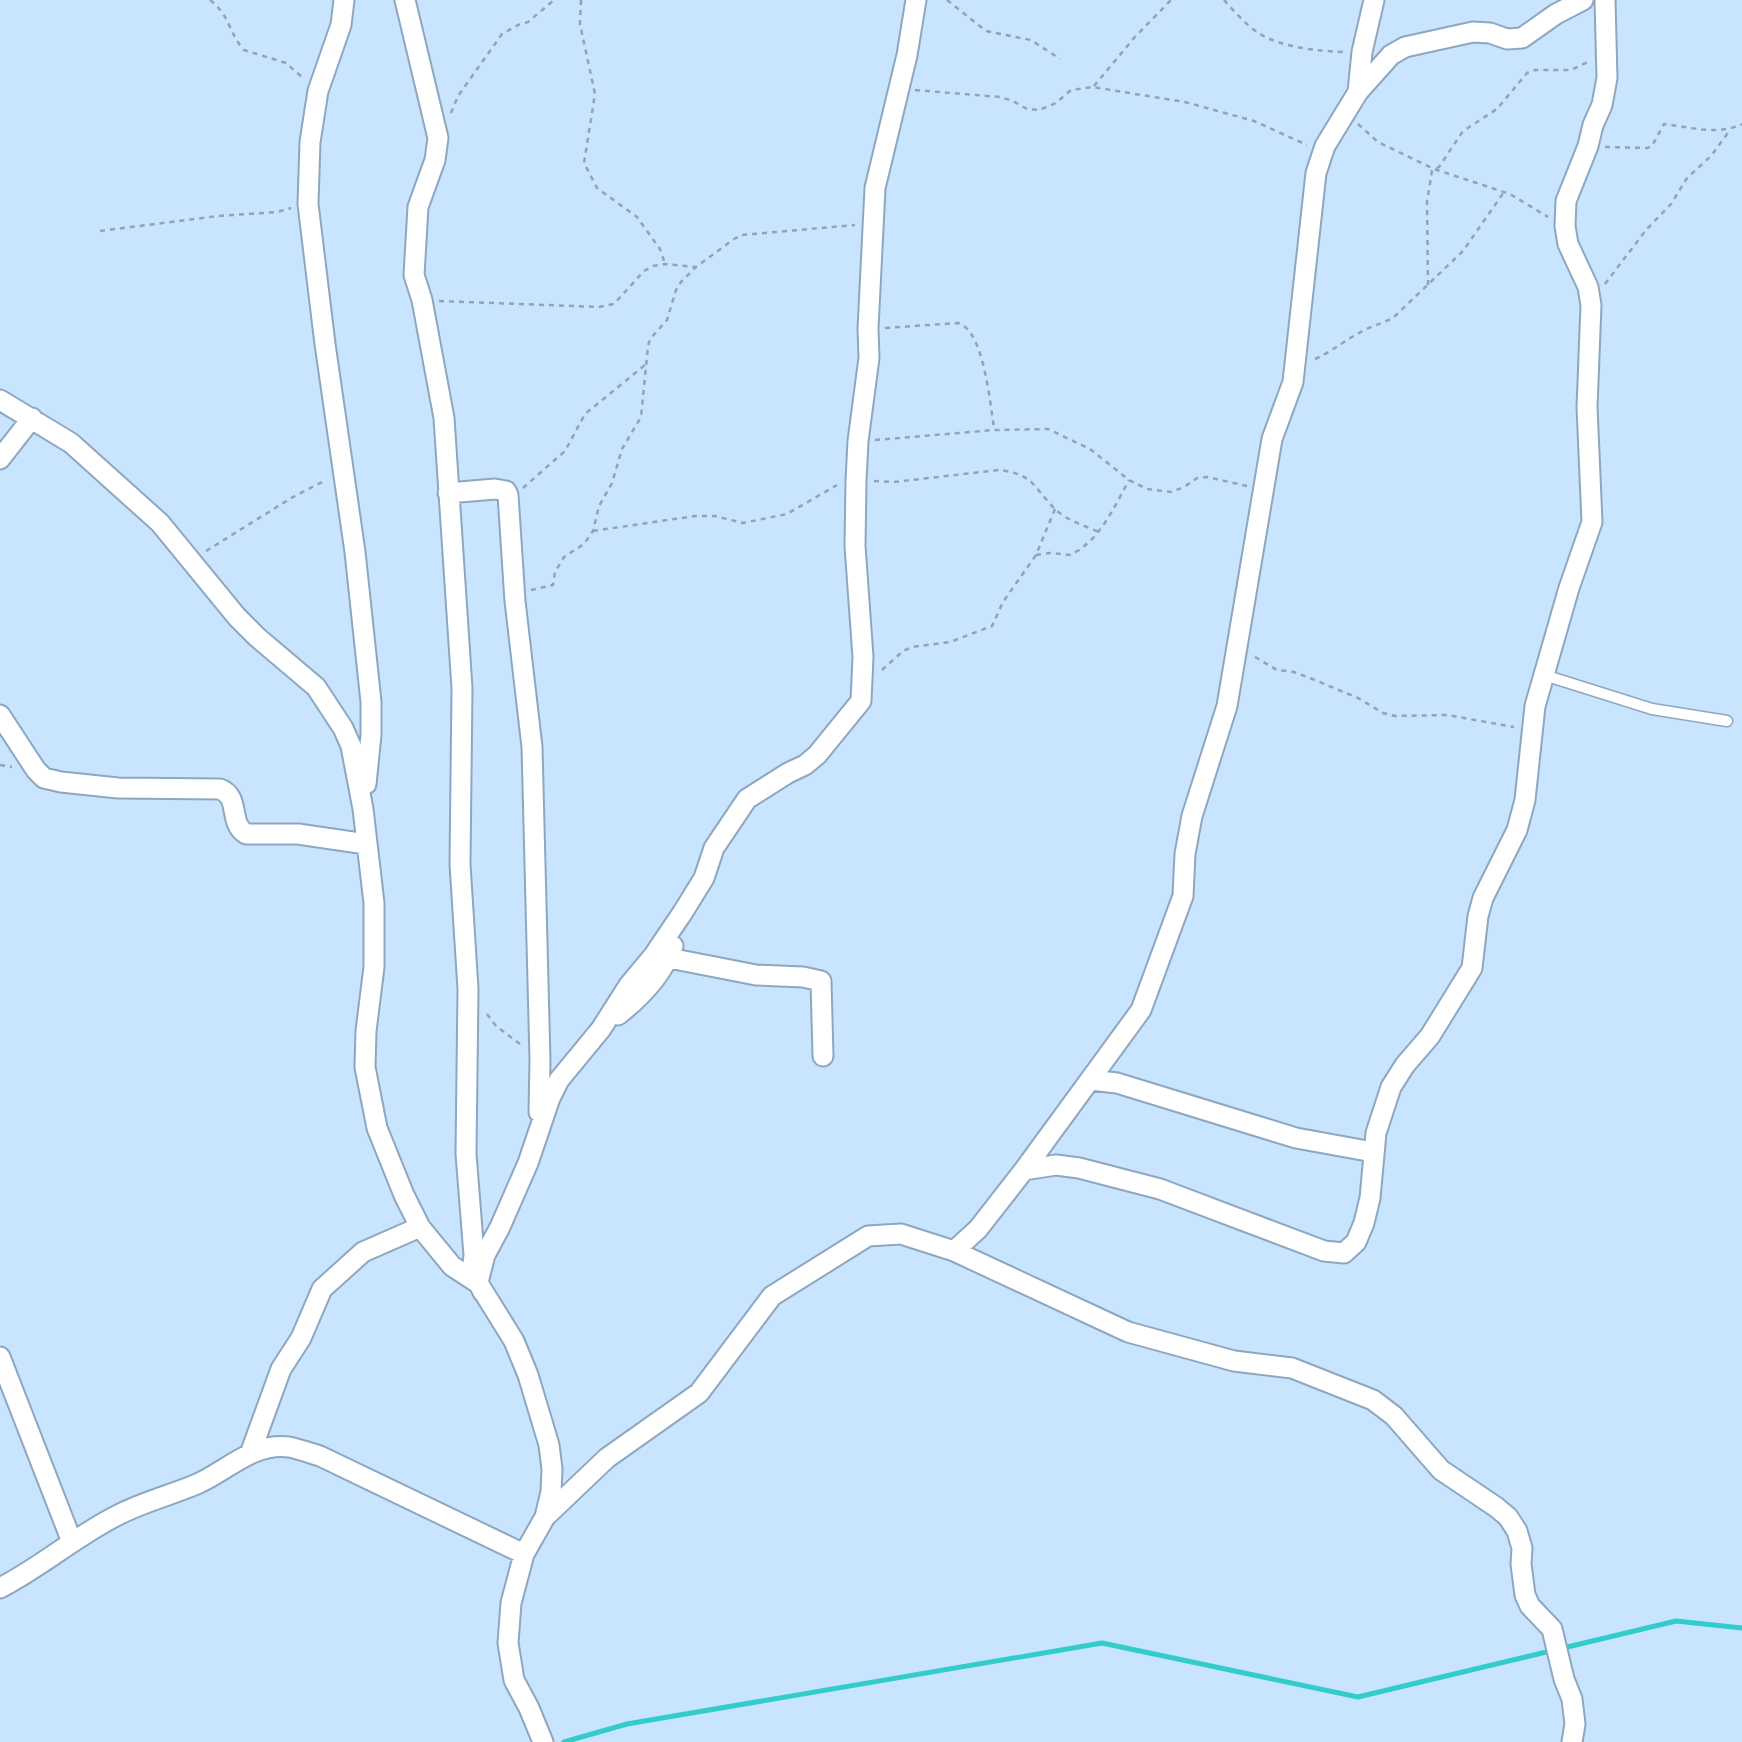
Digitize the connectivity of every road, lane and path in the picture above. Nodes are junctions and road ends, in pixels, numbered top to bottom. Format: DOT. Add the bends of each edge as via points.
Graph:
graph roads {
  1 [pos="209,0"];
  2 [pos="344,0"];
  3 [pos="405,0"];
  4 [pos="554,0"];
  5 [pos="580,0"];
  6 [pos="916,0"];
  7 [pos="947,0"];
  8 [pos="1171,0"];
  9 [pos="1224,0"];
  10 [pos="1374,0"];
  11 [pos="1583,0"];
  12 [pos="1605,0"];
  13 [pos="1606,51"];
  14 [pos="1362,52"];
  15 [pos="1060,59"];
  16 [pos="1093,87"];
  17 [pos="898,89"];
  18 [pos="318,91"];
  19 [pos="1357,92"];
  20 [pos="1345,113"];
  21 [pos="1742,124"];
  22 [pos="1730,130"];
  23 [pos="438,138"];
  24 [pos="1588,146"];
  25 [pos="1323,152"];
  26 [pos="1434,169"];
  27 [pos="1504,192"];
  28 [pos="308,204"];
  29 [pos="872,223"];
  30 [pos="1566,229"];
  31 [pos="100,231"];
  32 [pos="665,264"];
  33 [pos="696,268"];
  34 [pos="1428,285"];
  35 [pos="422,300"];
  36 [pos="1591,305"];
  37 [pos="868,329"];
  38 [pos="645,365"];
  39 [pos="1296,367"];
  40 [pos="0,400"];
  41 [pos="32,418"];
  42 [pos="994,430"];
  43 [pos="858,441"];
  44 [pos="0,459"];
  45 [pos="342,466"];
  46 [pos="857,476"];
  47 [pos="1129,480"];
  48 [pos="1263,486"];
  49 [pos="448,493"];
  50 [pos="508,495"];
  51 [pos="1055,509"];
  52 [pos="593,531"];
  53 [pos="1099,533"];
  54 [pos="1036,555"];
  55 [pos="192,559"];
  56 [pos="515,601"];
  57 [pos="1237,646"];
  58 [pos="1544,675"];
  59 [pos="864,686"];
  60 [pos="0,715"];
  61 [pos="1727,721"];
  62 [pos="1532,730"];
  63 [pos="363,809"];
  64 [pos="366,844"];
  65 [pos="683,912"];
  66 [pos="669,958"];
  67 [pos="468,989"];
  68 [pos="601,1029"];
  69 [pos="823,1056"];
  70 [pos="540,1060"];
  71 [pos="1091,1080"];
  72 [pos="538,1130"];
  73 [pos="1373,1152"];
  74 [pos="1024,1170"];
  75 [pos="420,1227"];
  76 [pos="954,1251"];
  77 [pos="482,1291"];
  78 [pos="0,1356"];
  79 [pos="250,1454"];
  80 [pos="545,1517"];
  81 [pos="72,1542"];
  82 [pos="524,1554"];
  83 [pos="0,1588"];
  84 [pos="543,1742"];
  85 [pos="1572,1742"];
  1 -- 18 [label="path" via="226,16 244,50 286,63"];
  2 -- 18 [label="street" via="341,25"];
  3 -- 23 [label="street"];
  4 -- 23 [label="path" via="494,44 458,96"];
  5 -- 32 [label="path" via="580,24 596,94 584,163 597,188 637,217"];
  6 -- 17 [label="street"];
  7 -- 15 [label="path" via="986,31 1031,40"];
  8 -- 16 [label="path"];
  9 -- 14 [label="path" via="1260,34 1308,49"];
  10 -- 14 [label="street"];
  11 -- 19 [label="street" via="1522,38 1473,32 1405,47 1391,55"];
  12 -- 13 [label="street"];
  13 -- 24 [label="street" via="1602,105"];
  13 -- 26 [label="path" via="1571,70 1527,73 1497,109 1463,131"];
  14 -- 19 [label="street"];
  16 -- 17 [label="path" via="1071,89 1056,103 1034,110 1000,97"];
  16 -- 25 [label="path" via="1185,102 1254,121"];
  17 -- 29 [label="street" via="875,188"];
  18 -- 28 [label="street"];
  19 -- 20 [label="street"];
  20 -- 25 [label="street"];
  20 -- 26 [label="path" via="1378,142"];
  21 -- 22 [label="path"];
  22 -- 24 [label="path" via="1664,124 1647,148"];
  22 -- 36 [label="path" via="1632,247"];
  23 -- 35 [label="street" via="418,207 414,275"];
  24 -- 30 [label="street" via="1566,201"];
  25 -- 39 [label="street" via="1312,201"];
  26 -- 27 [label="path"];
  26 -- 34 [label="path" via="1427,202"];
  27 -- 30 [label="path"];
  27 -- 34 [label="path" via="1463,251"];
  28 -- 31 [label="path" via="277,212"];
  28 -- 45 [label="street"];
  29 -- 33 [label="path" via="742,235"];
  29 -- 37 [label="street"];
  30 -- 36 [label="street"];
  32 -- 33 [label="path"];
  32 -- 35 [label="path" via="643,271 614,304 599,307"];
  33 -- 38 [label="path" via="676,290 667,320 650,340"];
  34 -- 39 [label="path" via="1384,323"];
  35 -- 49 [label="street" via="444,418"];
  36 -- 58 [label="street" via="1587,407 1592,522"];
  37 -- 42 [label="path" via="964,325 979,349"];
  37 -- 43 [label="street" via="869,358"];
  38 -- 50 [label="path" via="585,414 565,451 521,490"];
  38 -- 52 [label="path" via="641,417 622,449"];
  39 -- 48 [label="street" via="1272,439"];
  40 -- 41 [label="street"];
  41 -- 44 [label="street"];
  41 -- 55 [label="street" via="71,443 130,494"];
  42 -- 43 [label="path"];
  42 -- 47 [label="path" via="1048,429 1090,449"];
  43 -- 46 [label="street"];
  45 -- 55 [label="path" via="319,485"];
  45 -- 63 [label="street" via="371,702"];
  46 -- 51 [label="path" via="894,482 1012,471 1025,476"];
  46 -- 52 [label="path" via="787,514 743,523 695,516"];
  46 -- 59 [label="street" via="855,547"];
  47 -- 48 [label="path" via="1147,489 1171,492 1207,477"];
  47 -- 53 [label="path"];
  48 -- 57 [label="street"];
  49 -- 50 [label="street" via="495,489"];
  49 -- 67 [label="street" via="462,688 460,864"];
  50 -- 56 [label="street"];
  51 -- 53 [label="path"];
  51 -- 54 [label="path"];
  52 -- 56 [label="path" via="584,544 564,557 553,585 531,590"];
  53 -- 54 [label="path" via="1070,555"];
  54 -- 59 [label="path" via="992,626 950,642 903,651"];
  55 -- 63 [label="street" via="237,617 316,687 329,705 351,746"];
  56 -- 70 [label="street" via="532,747"];
  57 -- 62 [label="path" via="1277,670 1310,678 1395,716 1447,715"];
  57 -- 71 [label="street" via="1227,706 1192,816 1180,905 1140,1010"];
  58 -- 61 [label="lane" via="1652,709"];
  58 -- 62 [label="street"];
  59 -- 65 [label="street" via="861,701 828,745 805,765 747,799 714,848 704,878"];
  60 -- 64 [label="street" via="44,778 118,788 220,789 232,798 237,825 246,834 298,834"];
  62 -- 73 [label="street" via="1520,820 1483,898 1472,968 1430,1036 1391,1087"];
  63 -- 64 [label="street"];
  64 -- 75 [label="street" via="375,934 365,1067 377,1128"];
  65 -- 66 [label="street"];
  65 -- 68 [label="street"];
  66 -- 68 [label="street" via="631,1005"];
  66 -- 69 [label="street" via="756,975 821,981"];
  67 -- 70 [label="path" via="496,1026"];
  67 -- 77 [label="street" via="466,1154 472,1273"];
  68 -- 72 [label="street" via="558,1080"];
  70 -- 72 [label="street"];
  71 -- 73 [label="street" via="1117,1083 1296,1138"];
  71 -- 74 [label="street"];
  72 -- 77 [label="street" via="528,1163 485,1255 478,1282"];
  73 -- 74 [label="street" via="1364,1223 1356,1242 1344,1253 1324,1251 1160,1189 1079,1168 1056,1165"];
  74 -- 76 [label="street" via="973,1235"];
  75 -- 77 [label="street" via="452,1266"];
  75 -- 79 [label="street" via="363,1252 322,1289 301,1338 281,1369"];
  76 -- 80 [label="street" via="901,1234 868,1236 772,1296 699,1393 607,1458"];
  76 -- 85 [label="street" via="1128,1332 1234,1361 1292,1368 1373,1400 1394,1416 1441,1470 1496,1507 1517,1531 1525,1595 1552,1629 1572,1699"];
  77 -- 80 [label="street" via="514,1341 549,1445 552,1480"];
  78 -- 81 [label="street"];
  79 -- 81 [label="street" via="201,1482 119,1514"];
  79 -- 82 [label="street" via="288,1447 320,1456"];
  80 -- 82 [label="street"];
  81 -- 83 [label="street"];
  82 -- 84 [label="street" via="511,1603 508,1643 514,1680"];
}
